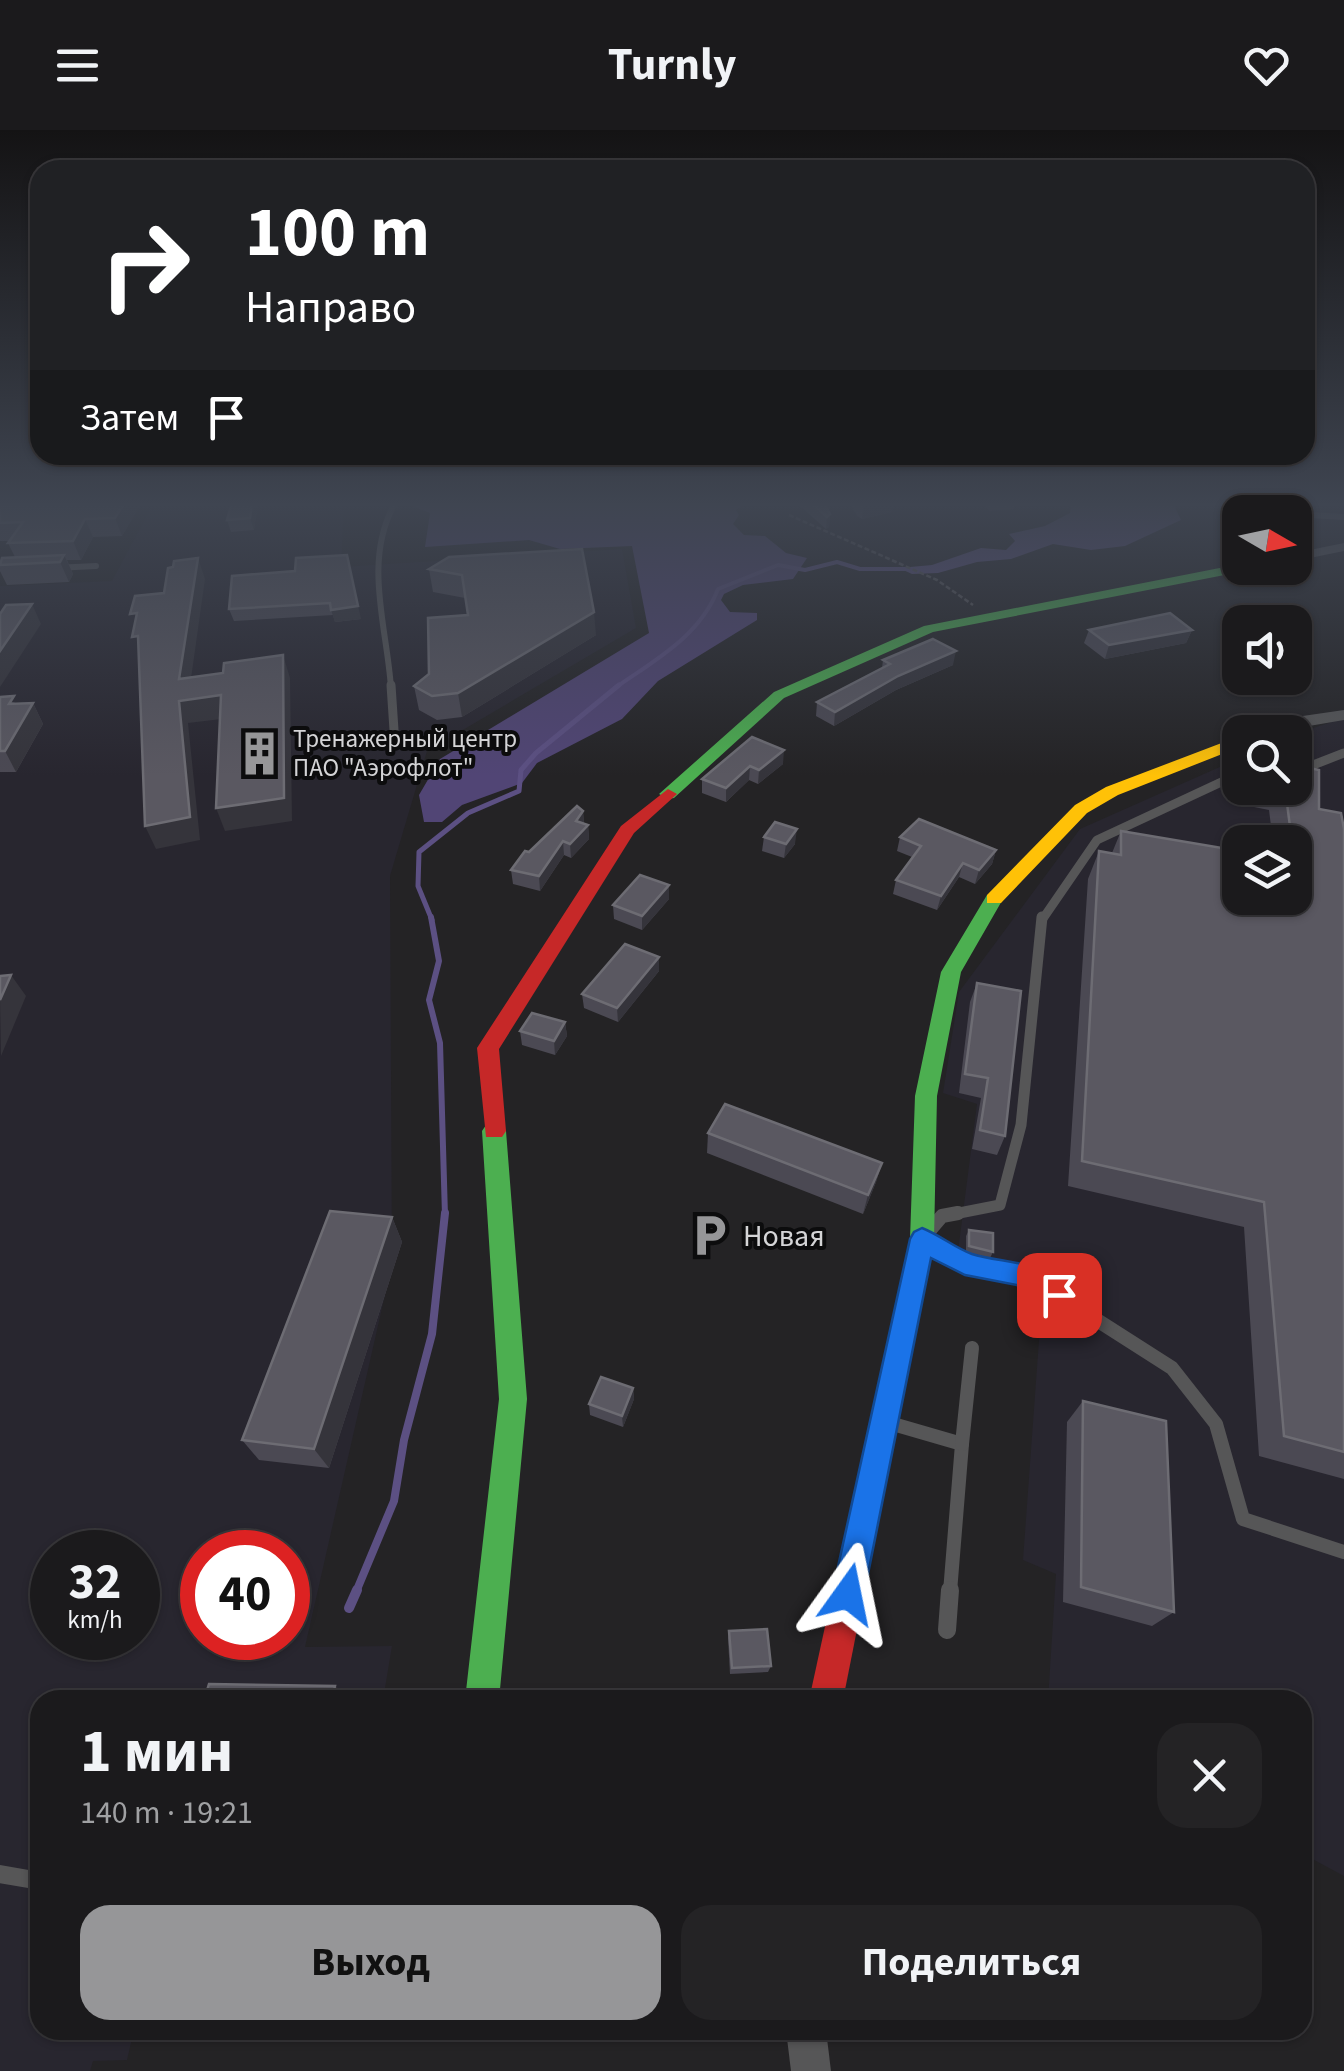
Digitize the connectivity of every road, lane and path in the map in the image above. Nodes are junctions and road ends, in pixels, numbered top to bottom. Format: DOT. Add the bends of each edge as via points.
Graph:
graph roads {
  1 [pos="380,596"];
  2 [pos="958,596"];
  3 [pos="1100,596"];
  4 [pos="992,617"];
  5 [pos="1344,715"];
  6 [pos="1312,720"];
  7 [pos="395,744"];
  8 [pos="1222,748"];
  9 [pos="1344,754"];
  10 [pos="1312,766"];
  11 [pos="1222,782"];
  12 [pos="922,1239"];
  13 [pos="972,1348"];
  14 [pos="884,1422"];
  15 [pos="962,1444"];
  16 [pos="1344,1552"];
  17 [pos="947,1630"];
  18 [pos="483,1690"];
  19 [pos="828,1690"];
  20 [pos="0,1874"];
  21 [pos="30,1879"];
  22 [pos="807,2040"];
  23 [pos="811,2071"];
  1 -- 7 [label="lane"];
  2 -- 4 [label="path"];
  3 -- 4 [label="street"];
  4 -- 18 [label="street" via="929,630 778,695 626,830 488,1048 513,1399"];
  5 -- 6 [label="street"];
  8 -- 12 [label="street" via="1081,809 986,907 951,972 926,1096"];
  9 -- 10 [label="lane"];
  11 -- 12 [label="lane" via="1097,840 1042,916 1021,1125 1000,1205 942,1216"];
  12 -- 14 [label="street"];
  12 -- 16 [label="lane" via="965,1264 1028,1276 1172,1368 1216,1424 1242,1519"];
  13 -- 15 [label="lane"];
  14 -- 15 [label="lane"];
  14 -- 19 [label="street"];
  15 -- 17 [label="lane"];
  20 -- 21 [label="lane"];
  22 -- 23 [label="street"];
}
